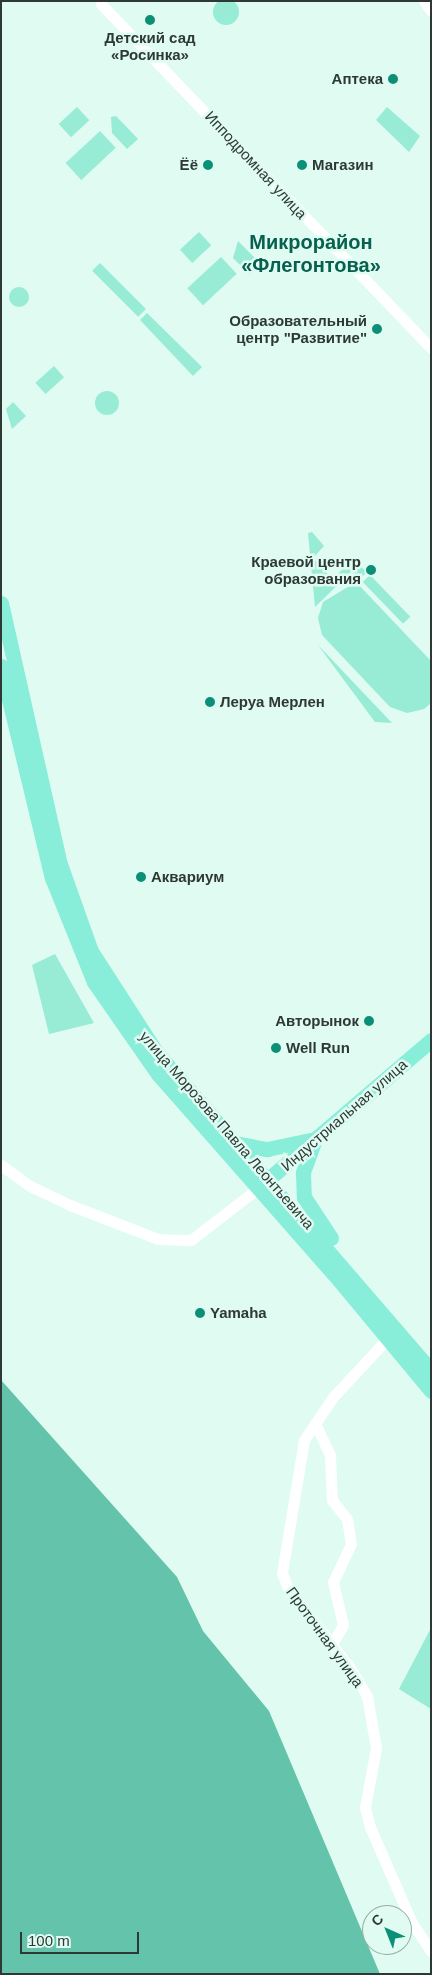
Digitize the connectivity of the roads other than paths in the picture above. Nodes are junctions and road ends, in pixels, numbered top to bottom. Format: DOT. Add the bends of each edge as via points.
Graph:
graph roads {
  1 [pos="101,4"];
  2 [pos="431,348"];
  3 [pos="1,603"];
  4 [pos="1,666"];
  5 [pos="431,1040"];
  6 [pos="214,1120"];
  7 [pos="316,1138"];
  8 [pos="1,1164"];
  9 [pos="262,1185"];
  10 [pos="362,1287"];
  11 [pos="388,1338"];
  12 [pos="431,1371"];
  13 [pos="431,1391"];
  14 [pos="315,1423"];
  15 [pos="332,1644"];
  16 [pos="431,1951"];
  1 -- 2 [label="street, Ипподромная улица"];
  3 -- 6 [label="main road, улица Морозова Павла Леонтьевича" via="60,864 91,951 156,1052"];
  4 -- 9 [label="main road, улица Морозова Павла Леонтьевича" via="52,878 82,958 140,1052"];
  5 -- 7 [label="main road, Индустриальная улица"];
  6 -- 7 [label="main road" via="234,1143 252,1150 282,1148"];
  6 -- 9 [label="main road, улица Морозова Павла Леонтьевича" via="245,1156"];
  7 -- 9 [label="main road, Индустриальная улица"];
  7 -- 10 [label="main road" via="304,1173 304,1197"];
  8 -- 9 [label="street" via="30,1186 158,1239 191,1240"];
  9 -- 10 [label="main road, улица Морозова Павла Леонтьевича"];
  9 -- 11 [label="main road, улица Морозова Павла Леонтьевича"];
  10 -- 12 [label="main road, улица Морозова Павла Леонтьевича"];
  11 -- 13 [label="main road, улица Морозова Павла Леонтьевича"];
  11 -- 14 [label="street, Проточная улица"];
  14 -- 15 [label="street" via="330,1455 332,1500 347,1518 351,1544 333,1582 343,1625"];
  14 -- 15 [label="street, Проточная улица" via="304,1440 295,1474 282,1573 288,1589"];
  15 -- 16 [label="street, Проточная улица" via="350,1666 372,1712 376,1748 366,1807 370,1827 412,1923"];
}
